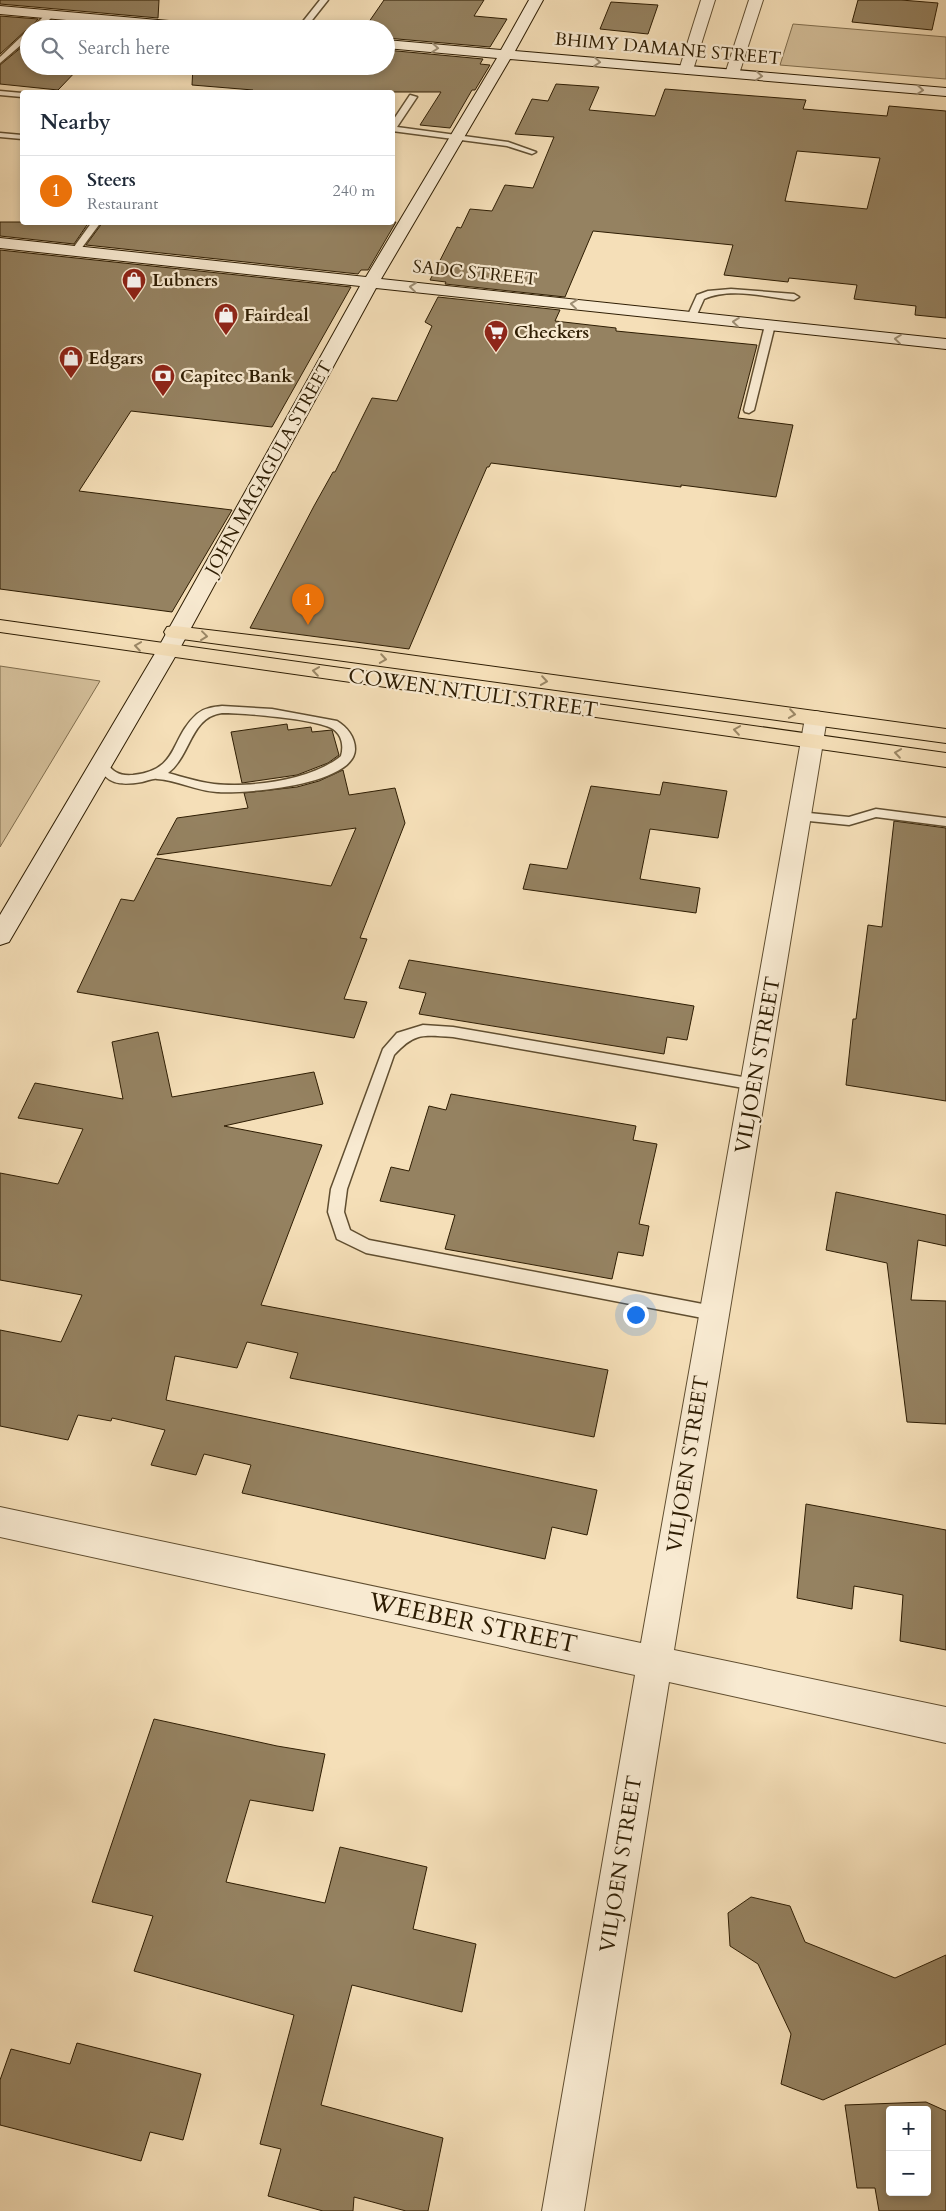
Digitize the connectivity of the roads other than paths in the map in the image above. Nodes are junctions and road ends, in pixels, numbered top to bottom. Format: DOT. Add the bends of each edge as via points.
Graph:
graph roads {
  1 [pos="324,0"];
  2 [pos="536,0"];
  3 [pos="708,0"];
  4 [pos="756,0"];
  5 [pos="0,10"];
  6 [pos="50,14"];
  7 [pos="44,20"];
  8 [pos="116,20"];
  9 [pos="308,20"];
  10 [pos="20,42"];
  11 [pos="395,45"];
  12 [pos="506,54"];
  13 [pos="0,61"];
  14 [pos="686,70"];
  15 [pos="732,74"];
  16 [pos="946,92"];
  17 [pos="0,93"];
  18 [pos="20,95"];
  19 [pos="413,97"];
  20 [pos="395,124"];
  21 [pos="395,129"];
  22 [pos="0,135"];
  23 [pos="456,136"];
  24 [pos="20,137"];
  25 [pos="532,152"];
  26 [pos="95,225"];
  27 [pos="0,243"];
  28 [pos="75,251"];
  29 [pos="372,282"];
  30 [pos="794,297"];
  31 [pos="692,317"];
  32 [pos="770,325"];
  33 [pos="946,344"];
  34 [pos="749,410"];
  35 [pos="0,608"];
  36 [pos="0,626"];
  37 [pos="173,642"];
  38 [pos="814,729"];
  39 [pos="946,736"];
  40 [pos="946,760"];
  41 [pos="100,763"];
  42 [pos="155,774"];
  43 [pos="799,816"];
  44 [pos="946,822"];
  45 [pos="0,936"];
  46 [pos="755,1084"];
  47 [pos="713,1313"];
  48 [pos="0,1522"];
  49 [pos="655,1662"];
  50 [pos="946,1725"];
  51 [pos="563,2211"];
  1 -- 9 [label="lane"];
  2 -- 12 [label="street, JOHN MAGAGULA STREET"];
  3 -- 14 [label="street"];
  4 -- 15 [label="street"];
  5 -- 6 [label="street"];
  6 -- 7 [label="lane"];
  6 -- 8 [label="street"];
  10 -- 13 [label="lane"];
  11 -- 12 [label="street, BHIMY DAMANE STREET, one-way"];
  12 -- 14 [label="street, BHIMY DAMANE STREET, one-way"];
  12 -- 23 [label="street, JOHN MAGAGULA STREET"];
  14 -- 15 [label="street, BHIMY DAMANE STREET"];
  15 -- 16 [label="street, BHIMY DAMANE STREET, one-way"];
  17 -- 18 [label="lane"];
  19 -- 20 [label="lane"];
  21 -- 23 [label="lane"];
  22 -- 24 [label="lane"];
  23 -- 25 [label="lane" via="508,144"];
  23 -- 29 [label="street, JOHN MAGAGULA STREET"];
  26 -- 28 [label="lane"];
  27 -- 28 [label="street, SADC STREET"];
  28 -- 29 [label="street, SADC STREET"];
  31 -- 29 [label="street, SADC STREET, one-way"];
  29 -- 37 [label="street, JOHN MAGAGULA STREET"];
  30 -- 31 [label="lane" via="744,292 708,293 700,297"];
  32 -- 31 [label="street, SADC STREET, one-way"];
  33 -- 32 [label="street, SADC STREET, one-way"];
  32 -- 34 [label="lane"];
  35 -- 37 [label="highway, COWEN NTULI STREET"];
  37 -- 36 [label="highway, COWEN NTULI STREET, one-way"];
  37 -- 38 [label="highway, COWEN NTULI STREET"];
  37 -- 41 [label="street, JOHN MAGAGULA STREET"];
  38 -- 39 [label="highway, COWEN NTULI STREET"];
  40 -- 38 [label="highway, COWEN NTULI STREET, one-way"];
  38 -- 43 [label="street, VILJOEN STREET"];
  41 -- 42 [label="lane" via="114,778 127,780"];
  41 -- 45 [label="street, JOHN MAGAGULA STREET"];
  42 -- 42 [label="lane" via="166,768 198,720 212,711 248,711 333,724 345,733 349,744 347,758 338,766 318,775 282,783 217,788"];
  43 -- 44 [label="lane" via="849,821 876,813"];
  43 -- 46 [label="street, VILJOEN STREET"];
  46 -- 47 [label="street, VILJOEN STREET"];
  46 -- 47 [label="lane" via="453,1032 423,1030 402,1037 388,1053 339,1189 336,1212 343,1234 366,1246"];
  47 -- 49 [label="street, VILJOEN STREET"];
  48 -- 49 [label="street, WEEBER STREET"];
  49 -- 50 [label="street, WEEBER STREET"];
  49 -- 51 [label="street, VILJOEN STREET"];
}
